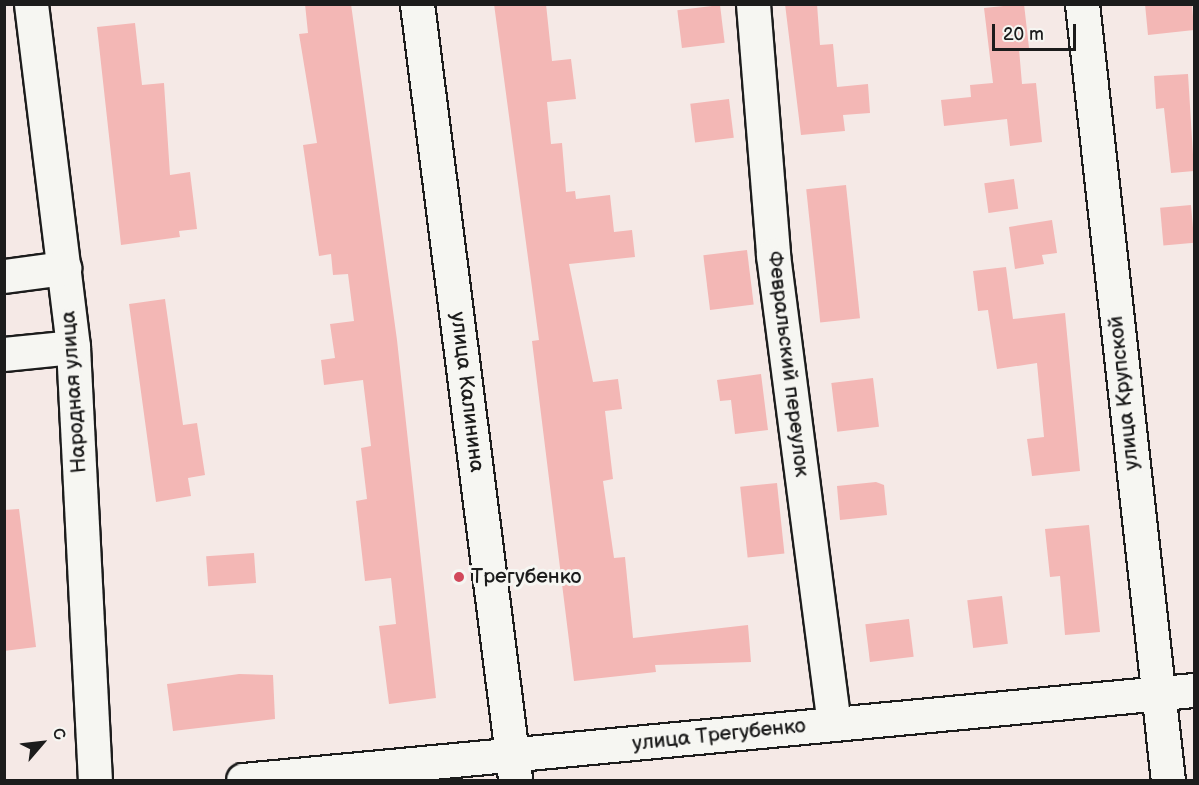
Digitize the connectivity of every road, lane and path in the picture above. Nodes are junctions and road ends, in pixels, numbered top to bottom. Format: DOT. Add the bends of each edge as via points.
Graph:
graph roads {
  1 [pos="31,4"];
  2 [pos="417,4"];
  3 [pos="753,4"];
  4 [pos="1082,4"];
  5 [pos="64,268"];
  6 [pos="4,276"];
  7 [pos="73,347"];
  8 [pos="4,354"];
  9 [pos="1194,690"];
  10 [pos="1156,694"];
  11 [pos="834,722"];
  12 [pos="514,769"];
  13 [pos="95,780"];
  14 [pos="243,780"];
  15 [pos="1168,780"];
  1 -- 5 [label="street, Народная улица"];
  2 -- 12 [label="street, улица Калинина"];
  3 -- 11 [label="street, Февральский переулок" via="773,255"];
  4 -- 10 [label="street, улица Крупской"];
  5 -- 6 [label="street"];
  5 -- 7 [label="street, Народная улица"];
  7 -- 8 [label="street"];
  7 -- 13 [label="street, Народная улица"];
  9 -- 10 [label="street, улица Трегубенко"];
  10 -- 11 [label="street, улица Трегубенко"];
  10 -- 15 [label="street, улица Крупской"];
  11 -- 12 [label="street, улица Трегубенко"];
  12 -- 14 [label="street, улица Трегубенко"];
}
